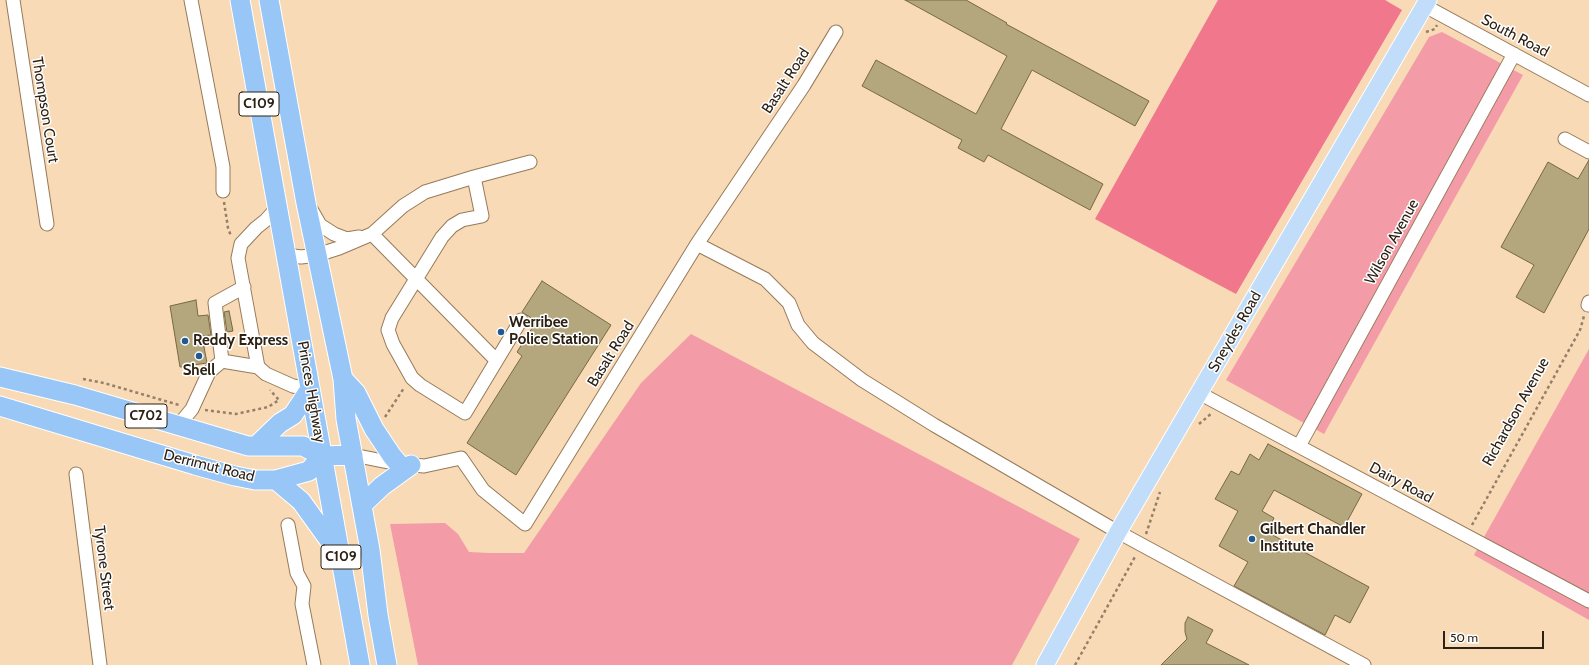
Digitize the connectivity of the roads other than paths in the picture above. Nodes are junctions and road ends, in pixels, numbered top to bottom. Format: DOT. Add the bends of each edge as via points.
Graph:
graph roads {
  1 [pos="13,0"];
  2 [pos="192,0"];
  3 [pos="240,0"];
  4 [pos="269,0"];
  5 [pos="1426,3"];
  6 [pos="836,32"];
  7 [pos="1514,54"];
  8 [pos="1589,95"];
  9 [pos="1565,139"];
  10 [pos="1589,152"];
  11 [pos="530,162"];
  12 [pos="474,177"];
  13 [pos="222,192"];
  14 [pos="306,203"];
  15 [pos="277,208"];
  16 [pos="47,224"];
  17 [pos="372,234"];
  18 [pos="697,244"];
  19 [pos="285,251"];
  20 [pos="317,255"];
  21 [pos="416,278"];
  22 [pos="244,287"];
  23 [pos="521,320"];
  24 [pos="496,360"];
  25 [pos="222,361"];
  26 [pos="258,367"];
  27 [pos="0,377"];
  28 [pos="343,379"];
  29 [pos="310,389"];
  30 [pos="1199,392"];
  31 [pos="0,406"];
  32 [pos="178,426"];
  33 [pos="256,446"];
  34 [pos="1299,446"];
  35 [pos="353,455"];
  36 [pos="322,456"];
  37 [pos="405,464"];
  38 [pos="76,474"];
  39 [pos="276,480"];
  40 [pos="362,506"];
  41 [pos="288,525"];
  42 [pos="1118,532"];
  43 [pos="341,556"];
  44 [pos="1589,601"];
  45 [pos="100,665"];
  46 [pos="314,665"];
  47 [pos="360,665"];
  48 [pos="387,665"];
  49 [pos="1045,665"];
  50 [pos="1364,665"];
  1 -- 16 [label="street, Thompson Court"];
  2 -- 13 [label="street" via="223,167"];
  3 -- 15 [label="highway, Princes Highway / C109"];
  4 -- 14 [label="highway, Princes Highway / C109"];
  5 -- 7 [label="street, South Road"];
  5 -- 30 [label="main road, Sneydes Road"];
  6 -- 18 [label="street, Basalt Road" via="804,85"];
  7 -- 8 [label="street, South Road"];
  7 -- 34 [label="street, Wilson Avenue"];
  9 -- 10 [label="street"];
  11 -- 12 [label="street"];
  12 -- 17 [label="street" via="425,192 403,206"];
  12 -- 21 [label="street" via="482,216 462,220 452,226"];
  14 -- 17 [label="street" via="320,225 334,234 347,239"];
  14 -- 20 [label="highway, Princes Highway / C109"];
  15 -- 19 [label="highway, Princes Highway / C109"];
  15 -- 22 [label="street" via="241,244 238,258"];
  17 -- 20 [label="street"];
  17 -- 21 [label="street"];
  18 -- 37 [label="street, Basalt Road" via="525,524 483,490 461,458 424,466"];
  18 -- 42 [label="street" via="765,278 789,303 798,325 813,343 862,380 934,426"];
  19 -- 20 [label="street" via="300,257"];
  19 -- 29 [label="highway, Princes Highway / C109"];
  20 -- 28 [label="highway, Princes Highway / C109"];
  21 -- 24 [label="street"];
  21 -- 24 [label="street" via="392,318 388,330 412,378 465,413"];
  22 -- 25 [label="street" via="215,303"];
  22 -- 26 [label="street"];
  23 -- 24 [label="street"];
  25 -- 26 [label="street"];
  25 -- 32 [label="street" via="209,372 192,409"];
  26 -- 29 [label="street" via="266,374 293,386"];
  27 -- 32 [label="highway, Derrimut Road / C702" via="75,395"];
  28 -- 35 [label="highway, Princes Highway / C109" via="346,419"];
  28 -- 37 [label="highway" via="356,393 374,429 392,456"];
  29 -- 33 [label="highway" via="293,415 280,423"];
  29 -- 36 [label="highway, Princes Highway / C109"];
  30 -- 34 [label="street, Dairy Road"];
  30 -- 42 [label="main road, Sneydes Road"];
  31 -- 39 [label="highway, Derrimut Road / C702" via="235,476 255,480"];
  32 -- 33 [label="highway, Derrimut Road / C702"];
  33 -- 36 [label="highway, Derrimut Road / C702" via="304,446"];
  34 -- 44 [label="street, Dairy Road"];
  35 -- 36 [label="highway"];
  35 -- 37 [label="street, Basalt Road"];
  35 -- 40 [label="highway, Princes Highway / C109"];
  36 -- 39 [label="highway, Derrimut Road / C702" via="309,471"];
  36 -- 43 [label="highway, Princes Highway / C109"];
  37 -- 40 [label="highway"];
  38 -- 45 [label="street, Tyrone Street"];
  39 -- 43 [label="highway" via="301,501"];
  40 -- 48 [label="highway, Princes Highway / C109"];
  41 -- 46 [label="street" via="296,573 304,586 302,604"];
  42 -- 49 [label="main road, Sneydes Road"];
  42 -- 50 [label="street"];
  43 -- 47 [label="highway, Princes Highway / C109"];
}
